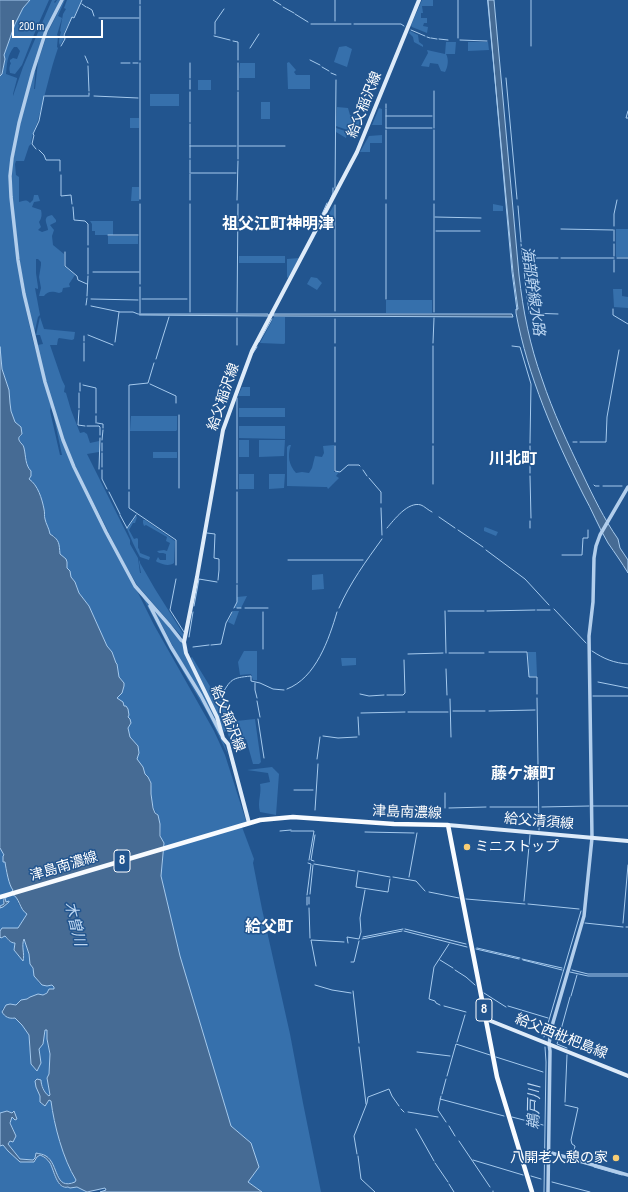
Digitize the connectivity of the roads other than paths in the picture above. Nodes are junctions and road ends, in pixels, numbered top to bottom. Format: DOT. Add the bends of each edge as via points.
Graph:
graph roads {
  1 [pos="62,0"];
  2 [pos="419,0"];
  3 [pos="628,487"];
  4 [pos="148,601"];
  5 [pos="184,642"];
  6 [pos="223,738"];
  7 [pos="249,823"];
  8 [pos="448,826"];
  9 [pos="592,838"];
  10 [pos="628,841"];
  11 [pos="0,897"];
  12 [pos="486,1019"];
  13 [pos="549,1044"];
  14 [pos="628,1076"];
  15 [pos="548,1152"];
  16 [pos="628,1175"];
  17 [pos="532,1192"];
  18 [pos="548,1192"];
  1 -- 4 [label="street" via="46,31 19,122 12,158 11,197 18,260 30,324 63,440 106,532 135,586"];
  2 -- 5 [label="main road, 給父稲沢線" via="358,152 252,351 235,396 223,430"];
  3 -- 9 [label="street" via="600,534 594,558 589,636"];
  4 -- 5 [label="street"];
  4 -- 6 [label="street"];
  5 -- 6 [label="main road, 給父稲沢線" via="185,650 217,717"];
  6 -- 7 [label="main road, 給父稲沢線" via="228,744"];
  7 -- 8 [label="main road, 津島南濃線 / 8" via="294,817"];
  7 -- 11 [label="main road, 津島南濃線 / 8"];
  8 -- 9 [label="main road, 給父清須線"];
  8 -- 12 [label="main road, 津島南濃線 / 8"];
  9 -- 10 [label="main road, 給父清須線"];
  9 -- 13 [label="street" via="584,916"];
  12 -- 13 [label="main road, 給父西枇杷島線"];
  12 -- 17 [label="main road, 津島南濃線 / 8" via="498,1083"];
  13 -- 14 [label="main road, 給父西枇杷島線"];
  13 -- 15 [label="street"];
  15 -- 16 [label="street"];
  15 -- 18 [label="street"];
}
